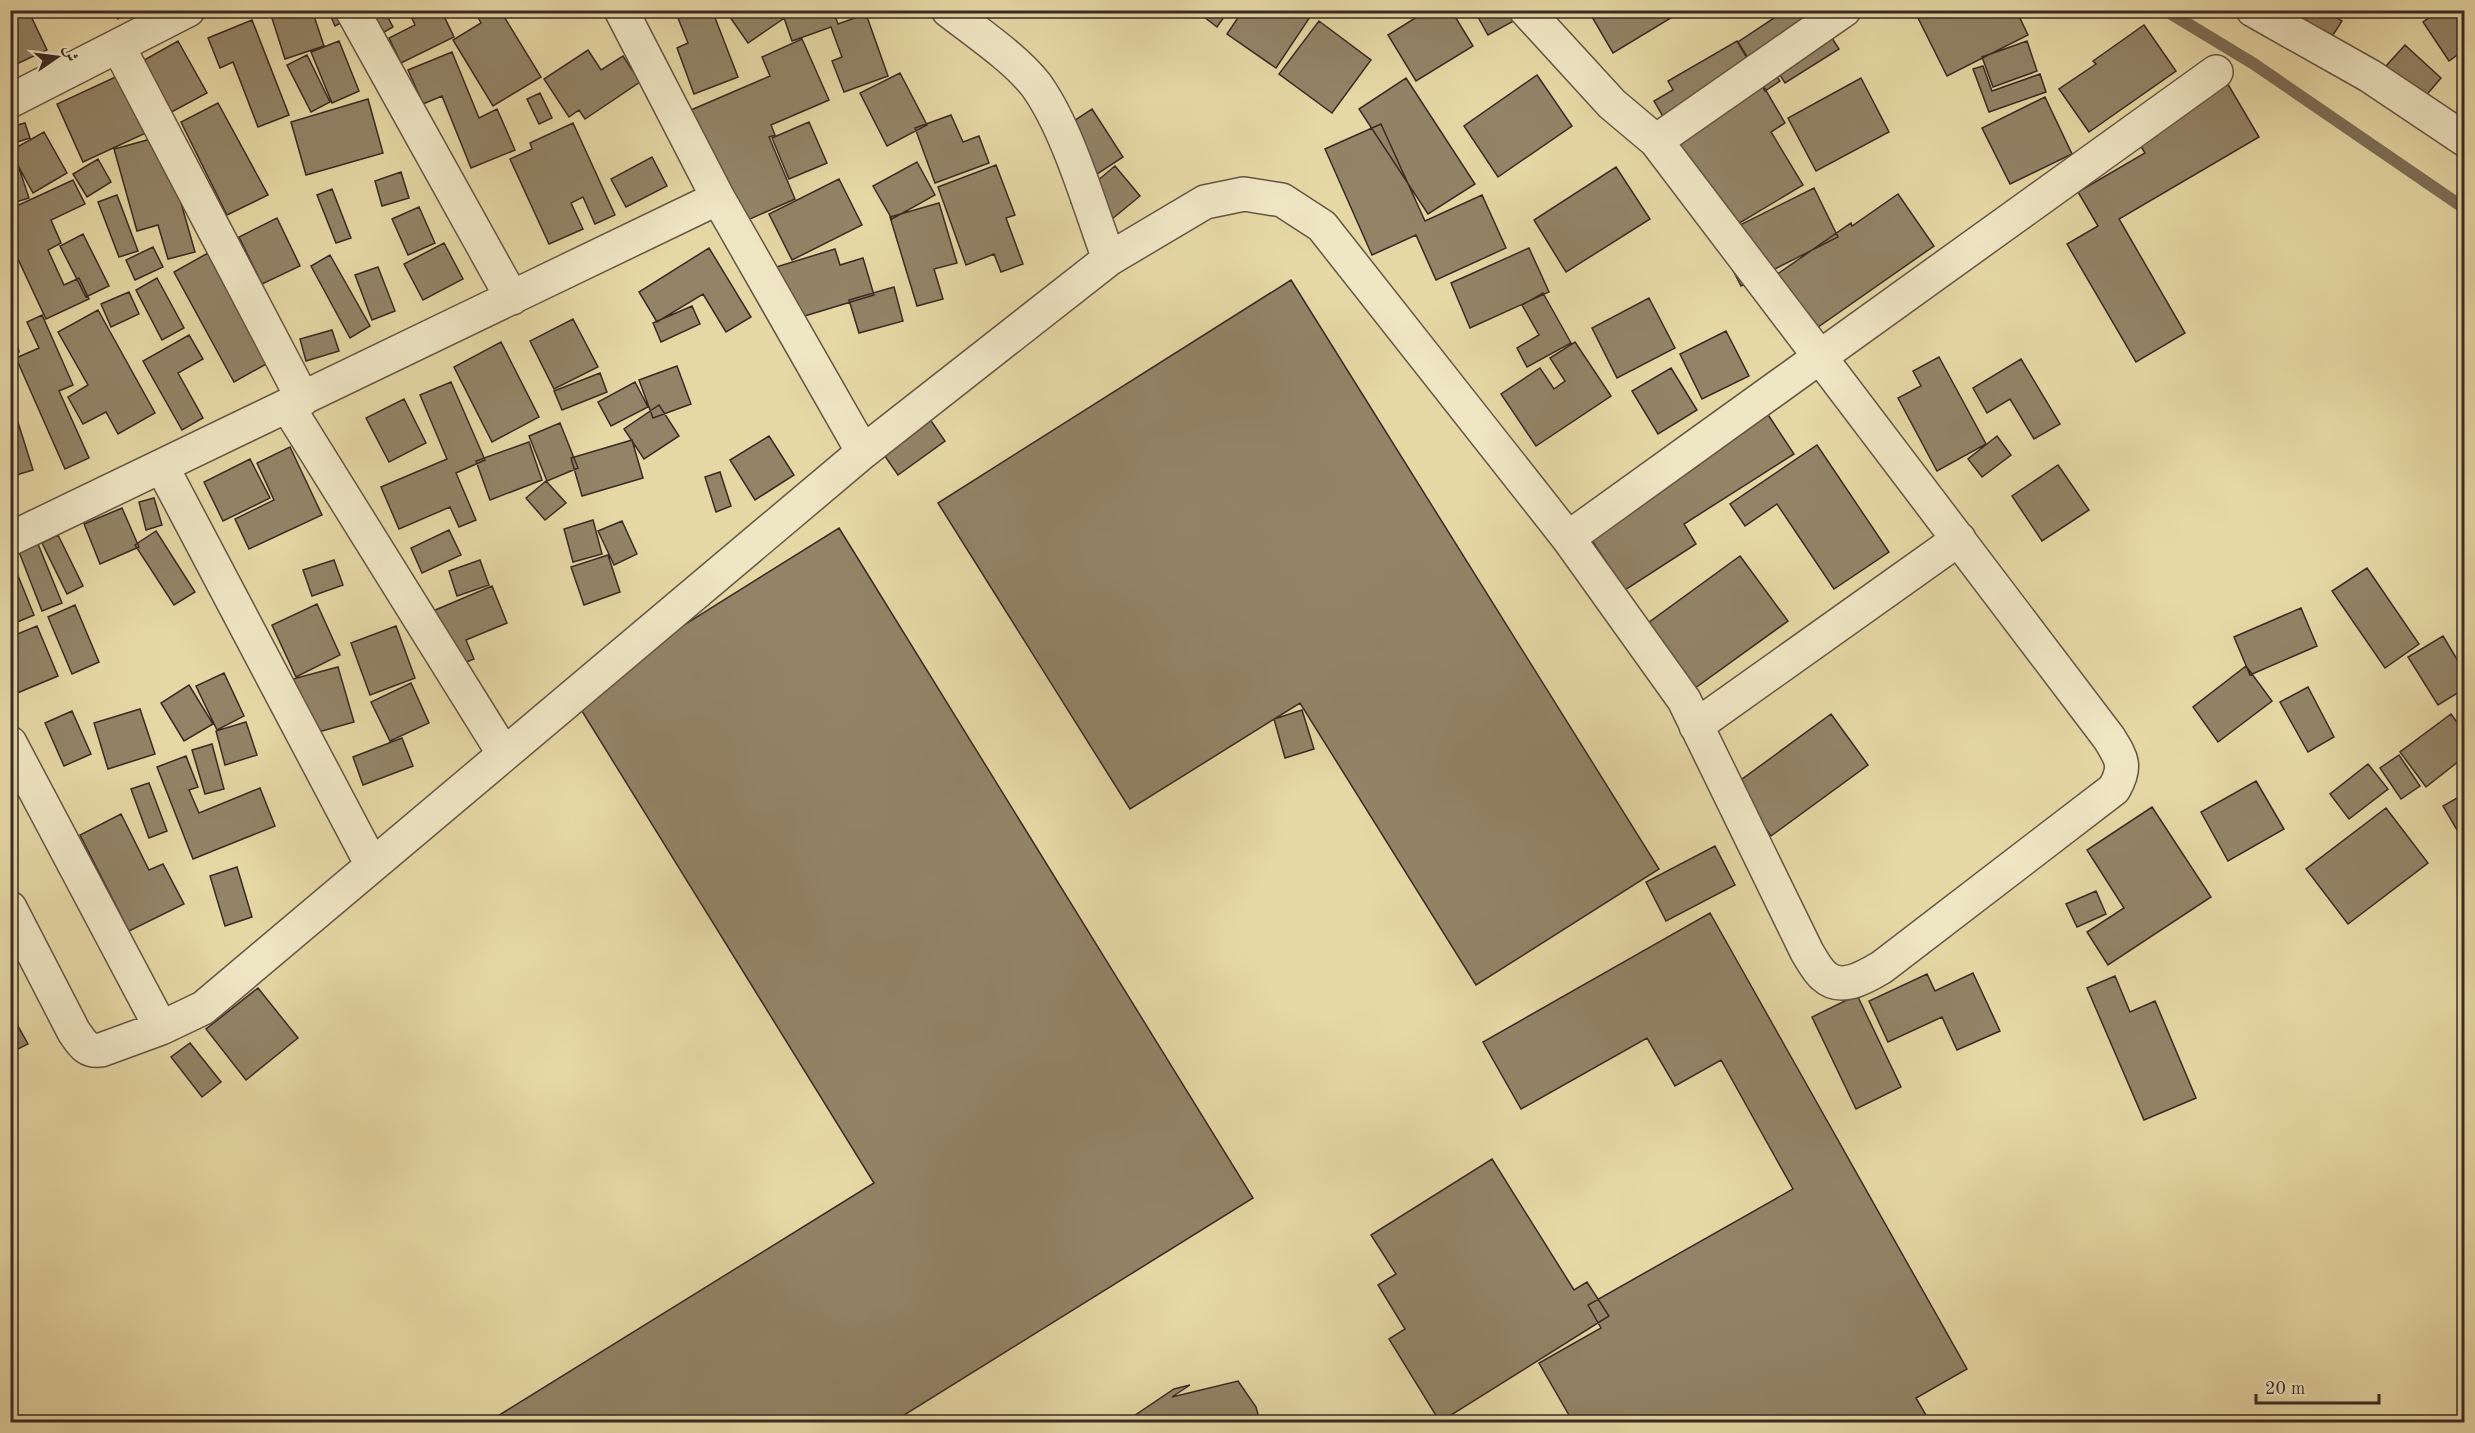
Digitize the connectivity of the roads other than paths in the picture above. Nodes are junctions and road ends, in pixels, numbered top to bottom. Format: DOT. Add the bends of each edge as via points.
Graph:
graph roads {
  1 [pos="188,10"];
  2 [pos="352,10"];
  3 [pos="621,10"];
  4 [pos="948,10"];
  5 [pos="1526,10"];
  6 [pos="1844,10"];
  7 [pos="2253,10"];
  8 [pos="117,46"];
  9 [pos="2216,72"];
  10 [pos="10,101"];
  11 [pos="2464,139"];
  12 [pos="1656,141"];
  13 [pos="718,198"];
  14 [pos="1109,260"];
  15 [pos="512,298"];
  16 [pos="1821,356"];
  17 [pos="295,403"];
  18 [pos="864,452"];
  19 [pos="162,467"];
  20 [pos="1568,538"];
  21 [pos="10,539"];
  22 [pos="1959,539"];
  23 [pos="1696,726"];
  24 [pos="10,743"];
  25 [pos="504,754"];
  26 [pos="372,865"];
  27 [pos="10,908"];
  28 [pos="160,1028"];
  1 -- 8 [label="street"];
  2 -- 15 [label="street"];
  3 -- 13 [label="street"];
  4 -- 14 [label="street" via="1035,84 1052,112"];
  5 -- 12 [label="street" via="1612,104"];
  6 -- 12 [label="street"];
  7 -- 11 [label="street" via="2370,76"];
  8 -- 10 [label="street"];
  8 -- 17 [label="street"];
  9 -- 16 [label="street"];
  12 -- 16 [label="street"];
  13 -- 15 [label="street"];
  13 -- 18 [label="street"];
  14 -- 18 [label="street"];
  14 -- 20 [label="street" via="1205,202 1244,194 1282,200 1322,226"];
  15 -- 17 [label="street"];
  16 -- 20 [label="street"];
  16 -- 22 [label="street"];
  17 -- 19 [label="street"];
  17 -- 25 [label="street"];
  18 -- 25 [label="street"];
  19 -- 21 [label="street"];
  19 -- 26 [label="street"];
  20 -- 23 [label="street" via="1684,700"];
  22 -- 23 [label="street"];
  22 -- 23 [label="street" via="2109,738 2121,758 2123,774 2114,789 1882,968 1861,980 1842,983 1825,977 1807,952"];
  24 -- 28 [label="street"];
  25 -- 26 [label="street"];
  26 -- 28 [label="street" via="203,1008"];
  27 -- 28 [label="street" via="74,1032 87,1048 101,1050"];
}
